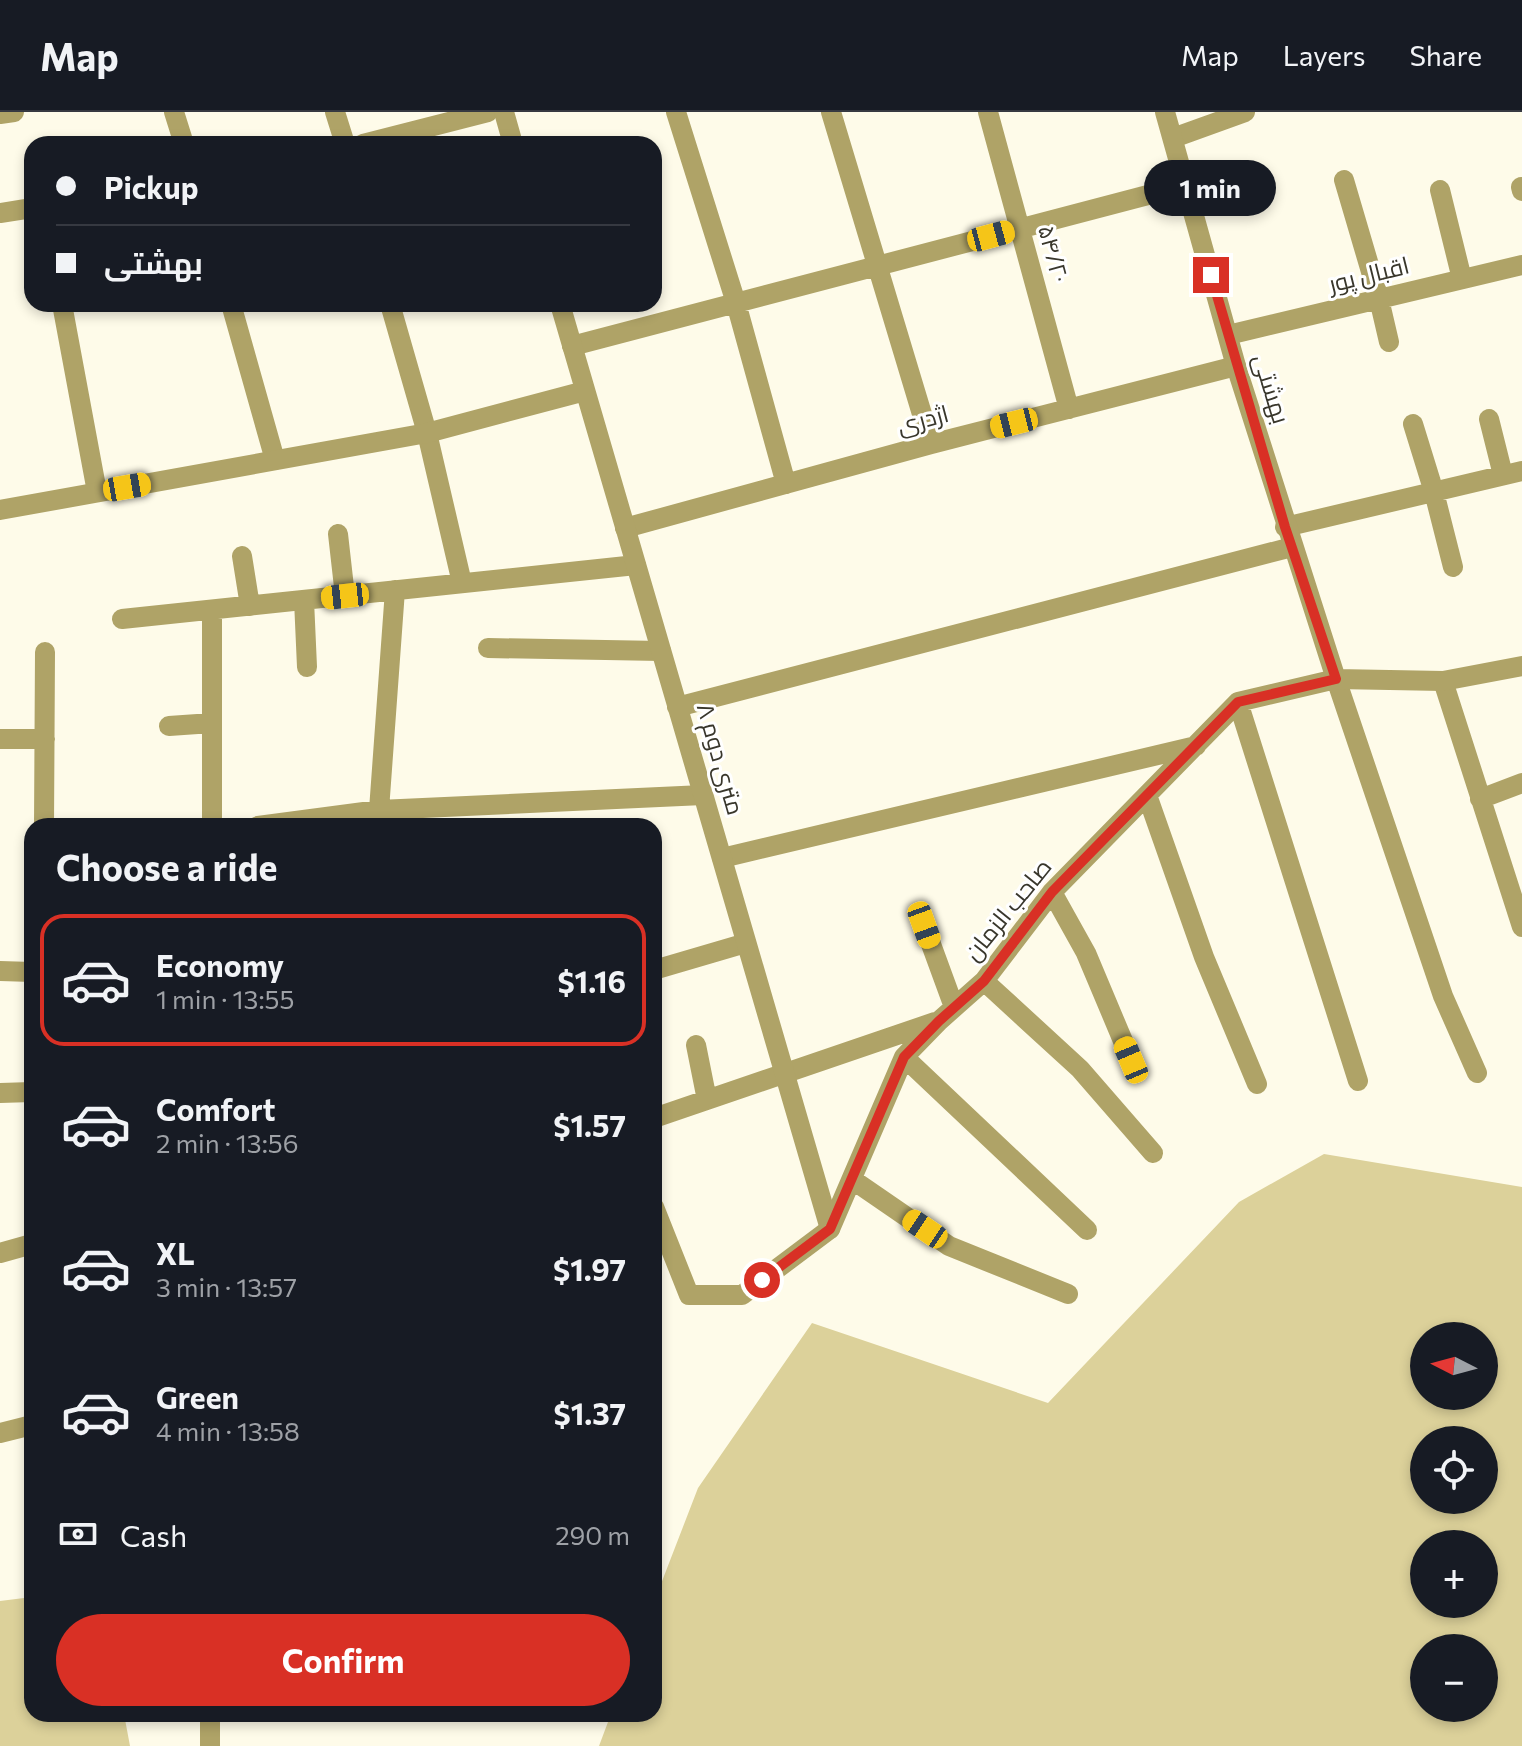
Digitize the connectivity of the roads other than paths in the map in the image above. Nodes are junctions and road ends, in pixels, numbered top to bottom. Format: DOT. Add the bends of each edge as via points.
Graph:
graph roads {
  1 [pos="14,112"];
  2 [pos="174,112"];
  3 [pos="335,112"];
  4 [pos="488,112"];
  5 [pos="504,112"];
  6 [pos="676,112"];
  7 [pos="831,112"];
  8 [pos="988,112"];
  9 [pos="1165,112"];
  10 [pos="1245,112"];
  11 [pos="0,114"];
  12 [pos="182,136"];
  13 [pos="342,136"];
  14 [pos="394,136"];
  15 [pos="511,136"];
  16 [pos="1173,138"];
  17 [pos="1344,180"];
  18 [pos="1186,185"];
  19 [pos="1440,190"];
  20 [pos="24,209"];
  21 [pos="0,213"];
  22 [pos="1019,228"];
  23 [pos="1522,265"];
  24 [pos="878,266"];
  25 [pos="1462,279"];
  26 [pos="1379,299"];
  27 [pos="736,303"];
  28 [pos="63,312"];
  29 [pos="233,312"];
  30 [pos="392,312"];
  31 [pos="562,312"];
  32 [pos="1228,335"];
  33 [pos="1389,342"];
  34 [pos="572,346"];
  35 [pos="1236,366"];
  36 [pos="585,391"];
  37 [pos="1069,409"];
  38 [pos="1489,419"];
  39 [pos="1413,424"];
  40 [pos="427,433"];
  41 [pos="931,444"];
  42 [pos="275,460"];
  43 [pos="1513,473"];
  44 [pos="786,484"];
  45 [pos="97,492"];
  46 [pos="1434,492"];
  47 [pos="0,510"];
  48 [pos="625,528"];
  49 [pos="338,534"];
  50 [pos="1289,537"];
  51 [pos="242,556"];
  52 [pos="636,565"];
  53 [pos="1453,567"];
  54 [pos="462,583"];
  55 [pos="395,590"];
  56 [pos="345,596"];
  57 [pos="304,600"];
  58 [pos="250,606"];
  59 [pos="212,610"];
  60 [pos="122,619"];
  61 [pos="488,648"];
  62 [pos="661,651"];
  63 [pos="45,652"];
  64 [pos="1522,666"];
  65 [pos="307,667"];
  66 [pos="1336,679"];
  67 [pos="1443,681"];
  68 [pos="1238,702"];
  69 [pos="677,707"];
  70 [pos="212,723"];
  71 [pos="169,726"];
  72 [pos="0,739"];
  73 [pos="45,739"];
  74 [pos="1196,746"];
  75 [pos="1522,783"];
  76 [pos="703,795"];
  77 [pos="1147,795"];
  78 [pos="1480,799"];
  79 [pos="44,818"];
  80 [pos="212,818"];
  81 [pos="380,818"];
  82 [pos="722,858"];
  83 [pos="1052,892"];
  84 [pos="924,925"];
  85 [pos="1522,927"];
  86 [pos="746,943"];
  87 [pos="662,968"];
  88 [pos="0,971"];
  89 [pos="24,972"];
  90 [pos="984,981"];
  91 [pos="947,1014"];
  92 [pos="696,1045"];
  93 [pos="904,1057"];
  94 [pos="1131,1060"];
  95 [pos="1477,1073"];
  96 [pos="784,1074"];
  97 [pos="1358,1081"];
  98 [pos="1257,1084"];
  99 [pos="24,1092"];
  100 [pos="0,1093"];
  101 [pos="707,1100"];
  102 [pos="662,1115"];
  103 [pos="1153,1153"];
  104 [pos="853,1180"];
  105 [pos="662,1227"];
  106 [pos="830,1229"];
  107 [pos="1087,1230"];
  108 [pos="24,1246"];
  109 [pos="0,1253"];
  110 [pos="1068,1294"];
  111 [pos="24,1427"];
  112 [pos="0,1433"];
  113 [pos="210,1722"];
  114 [pos="210,1746"];
  1 -- 11 [label="street"];
  2 -- 12 [label="street"];
  3 -- 13 [label="street"];
  4 -- 14 [label="street"];
  5 -- 15 [label="street"];
  6 -- 27 [label="street"];
  7 -- 24 [label="street"];
  8 -- 22 [label="street, ۵۴/۲۰"];
  9 -- 16 [label="street, بهشتی"];
  10 -- 16 [label="street"];
  16 -- 18 [label="street, بهشتی"];
  17 -- 26 [label="street"];
  18 -- 22 [label="street"];
  18 -- 32 [label="street, بهشتی"];
  19 -- 25 [label="street"];
  20 -- 21 [label="street"];
  22 -- 24 [label="street"];
  22 -- 37 [label="street, ۵۴/۲۰"];
  23 -- 25 [label="street, اقبال پور"];
  24 -- 27 [label="street"];
  24 -- 41 [label="street"];
  25 -- 26 [label="street, اقبال پور"];
  26 -- 32 [label="street, اقبال پور"];
  26 -- 33 [label="street"];
  27 -- 34 [label="street"];
  27 -- 44 [label="street"];
  28 -- 45 [label="street"];
  29 -- 42 [label="street"];
  30 -- 40 [label="street"];
  31 -- 34 [label="street, ۸ متری دوم"];
  32 -- 35 [label="street, بهشتی"];
  34 -- 36 [label="street, ۸ متری دوم"];
  35 -- 37 [label="street, اژدری"];
  35 -- 50 [label="street, بهشتی"];
  36 -- 40 [label="street"];
  36 -- 48 [label="street, ۸ متری دوم"];
  37 -- 41 [label="street, اژدری"];
  38 -- 43 [label="street"];
  39 -- 46 [label="street"];
  40 -- 42 [label="street"];
  40 -- 54 [label="street"];
  41 -- 44 [label="street, اژدری"];
  42 -- 45 [label="street"];
  43 -- 46 [label="street"];
  44 -- 48 [label="street, اژدری"];
  45 -- 47 [label="street"];
  46 -- 50 [label="street"];
  46 -- 53 [label="street"];
  48 -- 52 [label="street, ۸ متری دوم"];
  49 -- 56 [label="street"];
  50 -- 66 [label="street, بهشتی"];
  50 -- 69 [label="street"];
  51 -- 58 [label="street"];
  52 -- 54 [label="street"];
  52 -- 62 [label="street, ۸ متری دوم"];
  54 -- 55 [label="street"];
  55 -- 56 [label="street"];
  55 -- 81 [label="street"];
  56 -- 57 [label="street"];
  57 -- 58 [label="street"];
  57 -- 65 [label="street"];
  58 -- 59 [label="street"];
  59 -- 60 [label="street"];
  59 -- 70 [label="street"];
  61 -- 62 [label="street"];
  62 -- 69 [label="street, ۸ متری دوم"];
  63 -- 73 [label="street"];
  64 -- 67 [label="street"];
  66 -- 67 [label="street"];
  66 -- 68 [label="street"];
  66 -- 95 [label="street, بهشتی" via="1443,996"];
  67 -- 78 [label="street"];
  68 -- 74 [label="street"];
  68 -- 97 [label="street"];
  69 -- 76 [label="street, ۸ متری دوم"];
  70 -- 71 [label="street"];
  70 -- 80 [label="street"];
  72 -- 73 [label="street"];
  73 -- 79 [label="street"];
  74 -- 77 [label="street, صاحب الزمان"];
  74 -- 82 [label="street"];
  75 -- 78 [label="street"];
  76 -- 81 [label="street"];
  76 -- 82 [label="street, ۸ متری دوم"];
  77 -- 83 [label="street, صاحب الزمان"];
  77 -- 98 [label="street" via="1204,957"];
  78 -- 85 [label="street"];
  82 -- 86 [label="street, ۸ متری دوم"];
  83 -- 90 [label="street, صاحب الزمان"];
  83 -- 94 [label="street" via="1086,953"];
  84 -- 91 [label="street"];
  86 -- 87 [label="street"];
  86 -- 96 [label="street, ۸ متری دوم"];
  88 -- 89 [label="street"];
  90 -- 91 [label="street, صاحب الزمان"];
  90 -- 103 [label="street" via="1080,1069"];
  91 -- 93 [label="street, صاحب الزمان"];
  91 -- 96 [label="street"];
  92 -- 101 [label="street"];
  93 -- 104 [label="street"];
  93 -- 107 [label="street"];
  96 -- 101 [label="street"];
  96 -- 106 [label="street, ۸ متری دوم"];
  99 -- 100 [label="street"];
  101 -- 102 [label="street"];
  104 -- 106 [label="street"];
  104 -- 110 [label="street" via="949,1246"];
  105 -- 106 [label="street" via="689,1295 742,1295"];
  108 -- 109 [label="street"];
  111 -- 112 [label="street"];
  113 -- 114 [label="street"];
}
